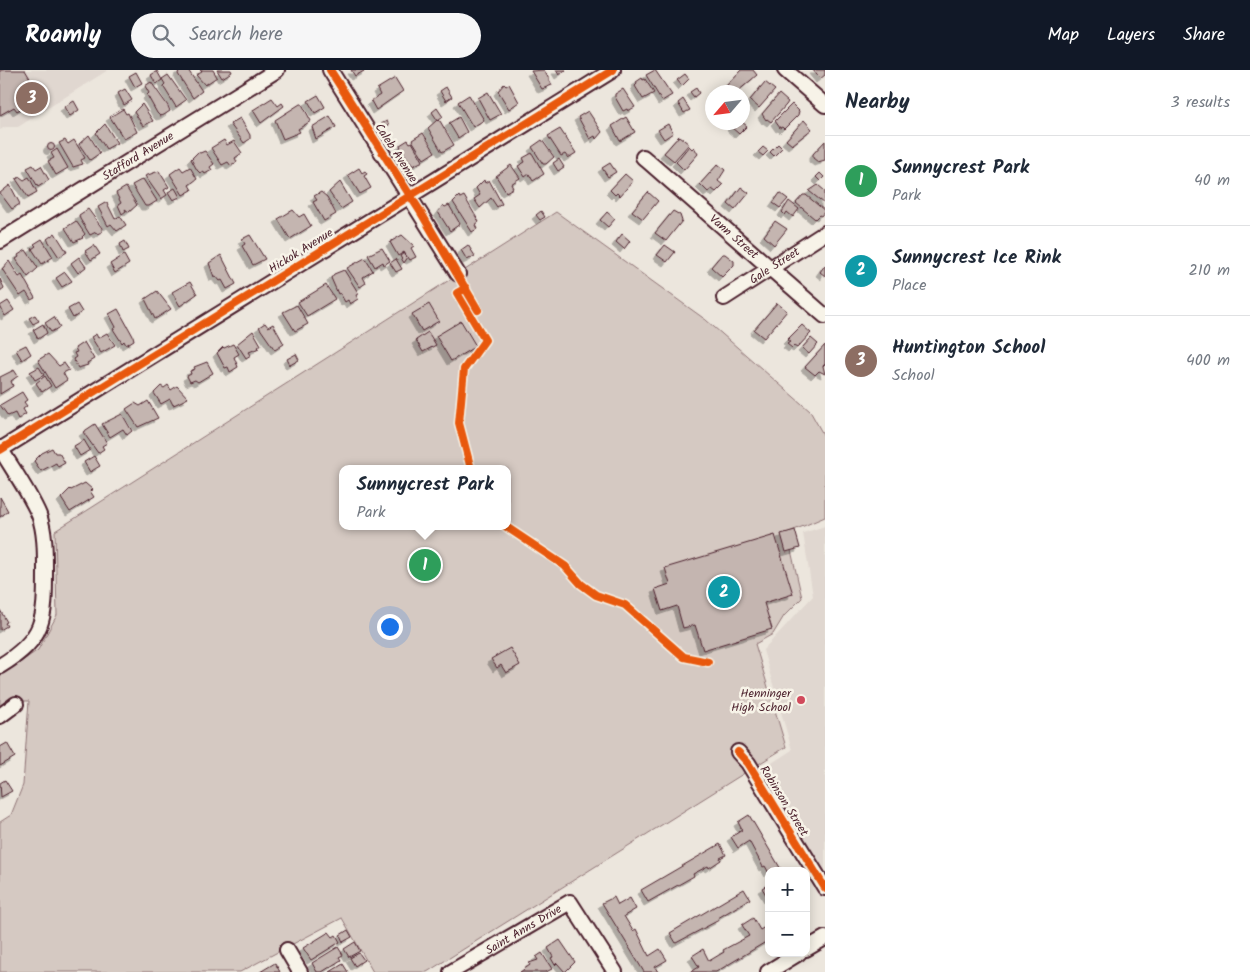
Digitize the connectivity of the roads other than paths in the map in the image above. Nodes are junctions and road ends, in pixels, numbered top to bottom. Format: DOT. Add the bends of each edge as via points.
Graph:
graph roads {
  1 [pos="276,70"];
  2 [pos="330,70"];
  3 [pos="613,70"];
  4 [pos="785,70"];
  5 [pos="825,105"];
  6 [pos="643,157"];
  7 [pos="410,196"];
  8 [pos="825,233"];
  9 [pos="0,241"];
  10 [pos="771,268"];
  11 [pos="458,274"];
  12 [pos="724,298"];
  13 [pos="825,316"];
  14 [pos="0,449"];
  15 [pos="0,666"];
  16 [pos="16,704"];
  17 [pos="0,716"];
  18 [pos="738,752"];
  19 [pos="825,888"];
  20 [pos="825,938"];
  21 [pos="810,947"];
  22 [pos="287,950"];
  23 [pos="792,957"];
  24 [pos="300,972"];
  25 [pos="451,972"];
  26 [pos="614,972"];
  27 [pos="768,972"];
  1 -- 9 [label="street, Stafford Avenue"];
  2 -- 7 [label="street, Caleb Avenue"];
  3 -- 7 [label="street, Hickok Avenue"];
  4 -- 5 [label="street"];
  6 -- 10 [label="street, Vann Street"];
  7 -- 11 [label="street, Caleb Avenue"];
  7 -- 14 [label="street, Hickok Avenue"];
  8 -- 10 [label="street, Gale Street"];
  10 -- 12 [label="street, Gale Street"];
  10 -- 13 [label="street, Vann Street"];
  14 -- 15 [label="street" via="38,514 45,560 45,604 39,628 24,648"];
  16 -- 17 [label="street"];
  18 -- 19 [label="street, Robinson Street"];
  20 -- 21 [label="street"];
  22 -- 24 [label="street"];
  23 -- 27 [label="street"];
  25 -- 26 [label="street, Saint Anns Drive" via="570,902"];
}
